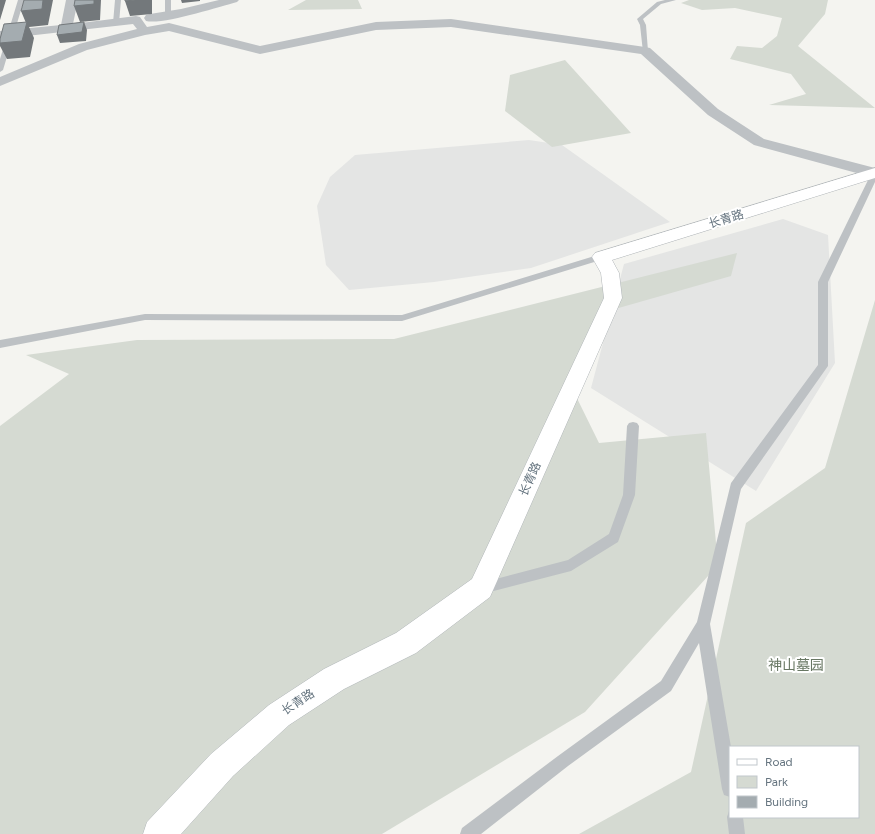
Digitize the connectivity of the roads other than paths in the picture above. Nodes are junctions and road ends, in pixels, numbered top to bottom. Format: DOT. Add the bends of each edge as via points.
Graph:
graph roads {
  1 [pos="21,0"];
  2 [pos="72,0"];
  3 [pos="118,0"];
  4 [pos="168,0"];
  5 [pos="233,0"];
  6 [pos="673,0"];
  7 [pos="219,2"];
  8 [pos="168,16"];
  9 [pos="136,20"];
  10 [pos="116,23"];
  11 [pos="66,28"];
  12 [pos="144,31"];
  13 [pos="5,35"];
  14 [pos="645,51"];
  15 [pos="0,70"];
  16 [pos="0,82"];
  17 [pos="875,174"];
  18 [pos="601,257"];
  19 [pos="0,344"];
  20 [pos="633,426"];
  21 [pos="481,588"];
  22 [pos="703,624"];
  23 [pos="729,783"];
  24 [pos="735,818"];
  25 [pos="159,834"];
  26 [pos="468,834"];
  27 [pos="737,834"];
  1 -- 13 [label="lane"];
  2 -- 11 [label="street"];
  3 -- 10 [label="lane"];
  4 -- 8 [label="lane"];
  5 -- 7 [label="street"];
  6 -- 14 [label="lane" via="658,3 640,19 644,25"];
  7 -- 8 [label="street"];
  8 -- 9 [label="street"];
  9 -- 10 [label="street"];
  9 -- 12 [label="street"];
  10 -- 11 [label="street"];
  11 -- 13 [label="street"];
  12 -- 14 [label="street" via="169,27 260,50 376,26 451,23"];
  12 -- 16 [label="street" via="83,47"];
  13 -- 15 [label="lane"];
  14 -- 17 [label="street" via="713,112 759,142"];
  17 -- 18 [label="street, 长青路"];
  17 -- 22 [label="lane" via="823,282 823,366 736,487"];
  18 -- 19 [label="lane" via="402,318 145,317"];
  18 -- 21 [label="street, 长青路" via="610,273 613,298"];
  20 -- 21 [label="lane" via="629,495 614,538 572,565"];
  21 -- 25 [label="street, 长青路" via="406,643 334,679 279,715 222,764"];
  22 -- 23 [label="lane"];
  22 -- 26 [label="lane" via="666,686"];
  24 -- 27 [label="lane"];
}
